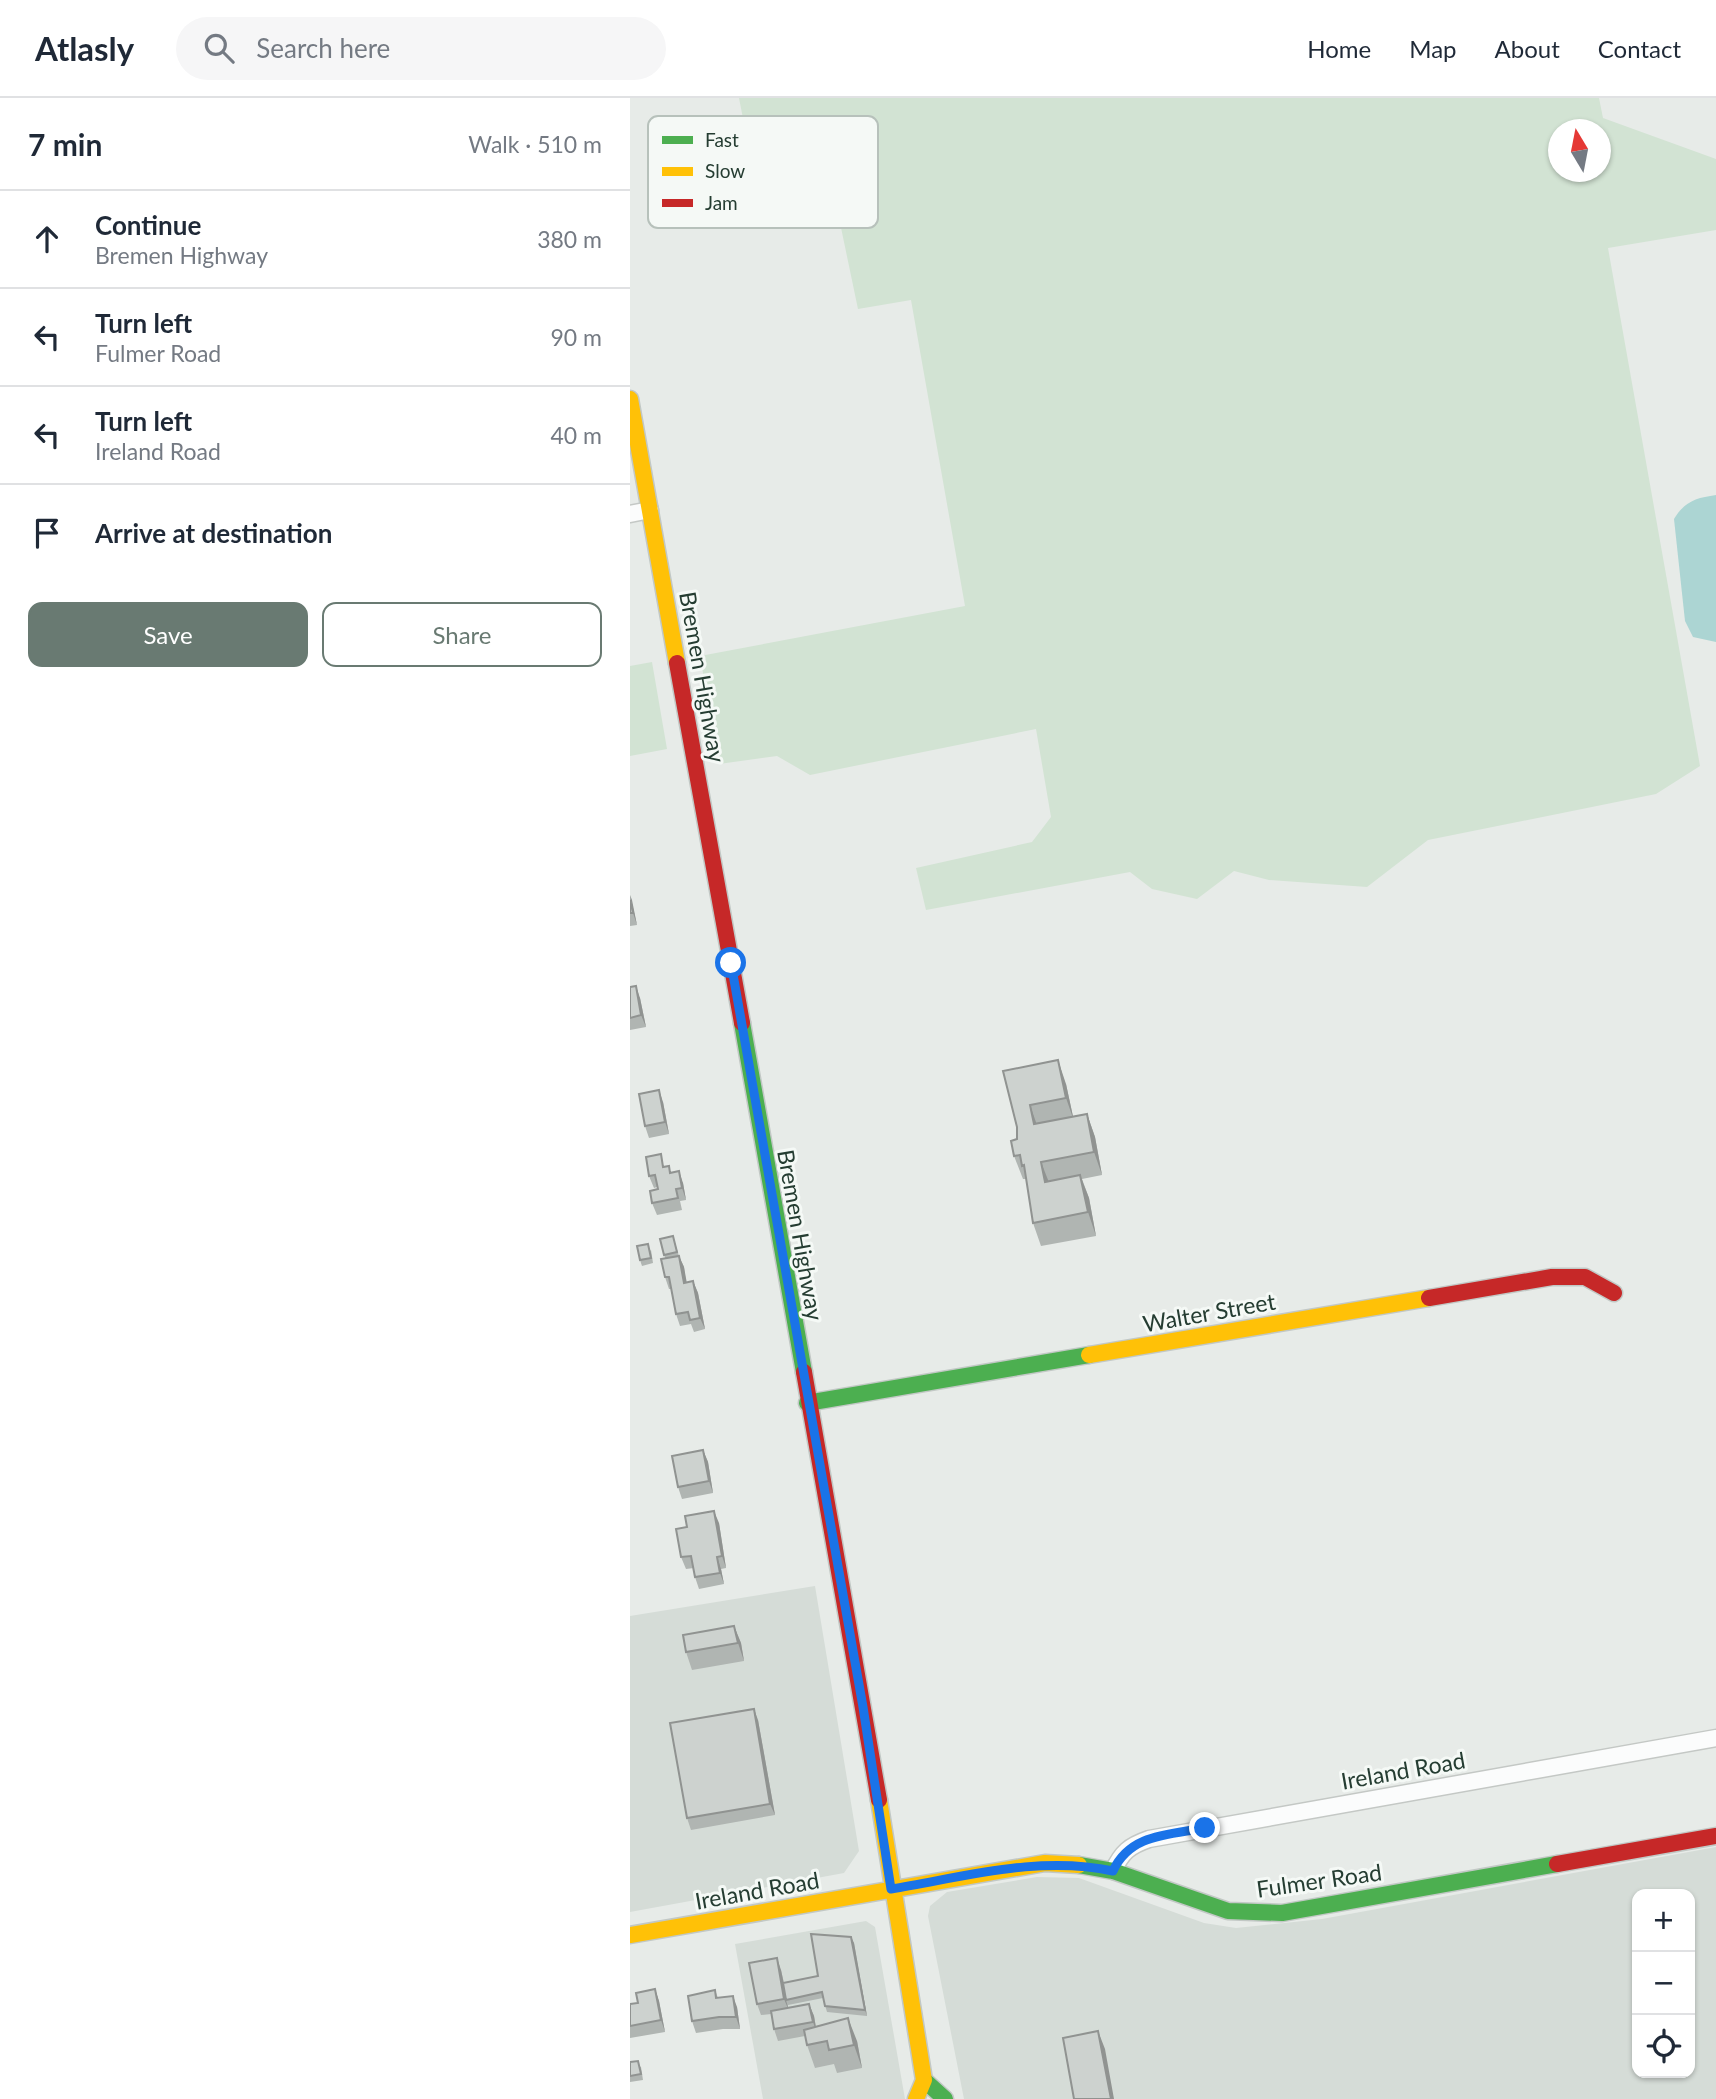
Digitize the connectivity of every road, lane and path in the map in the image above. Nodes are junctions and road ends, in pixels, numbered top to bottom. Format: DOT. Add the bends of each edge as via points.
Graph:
graph roads {
  1 [pos="630,399"];
  2 [pos="650,510"];
  3 [pos="630,514"];
  4 [pos="1614,1293"];
  5 [pos="807,1403"];
  6 [pos="1716,1738"];
  7 [pos="1716,1836"];
  8 [pos="1113,1871"];
  9 [pos="891,1889"];
  10 [pos="630,1935"];
  11 [pos="924,2080"];
  12 [pos="916,2099"];
  13 [pos="945,2099"];
  1 -- 2 [label="main road, Bremen Highway"];
  2 -- 3 [label="street"];
  2 -- 5 [label="main road, Bremen Highway"];
  4 -- 5 [label="main road, Walter Street" via="1585,1276 1552,1277"];
  5 -- 9 [label="main road, Bremen Highway"];
  6 -- 8 [label="street, Ireland Road" via="1149,1839 1129,1846"];
  7 -- 8 [label="main road, Fulmer Road" via="1282,1913 1228,1911"];
  8 -- 9 [label="main road, Fulmer Road" via="1045,1863"];
  9 -- 10 [label="main road, Ireland Road"];
  9 -- 11 [label="main road, Bremen Highway"];
  11 -- 12 [label="main road"];
  11 -- 13 [label="main road"];
}
